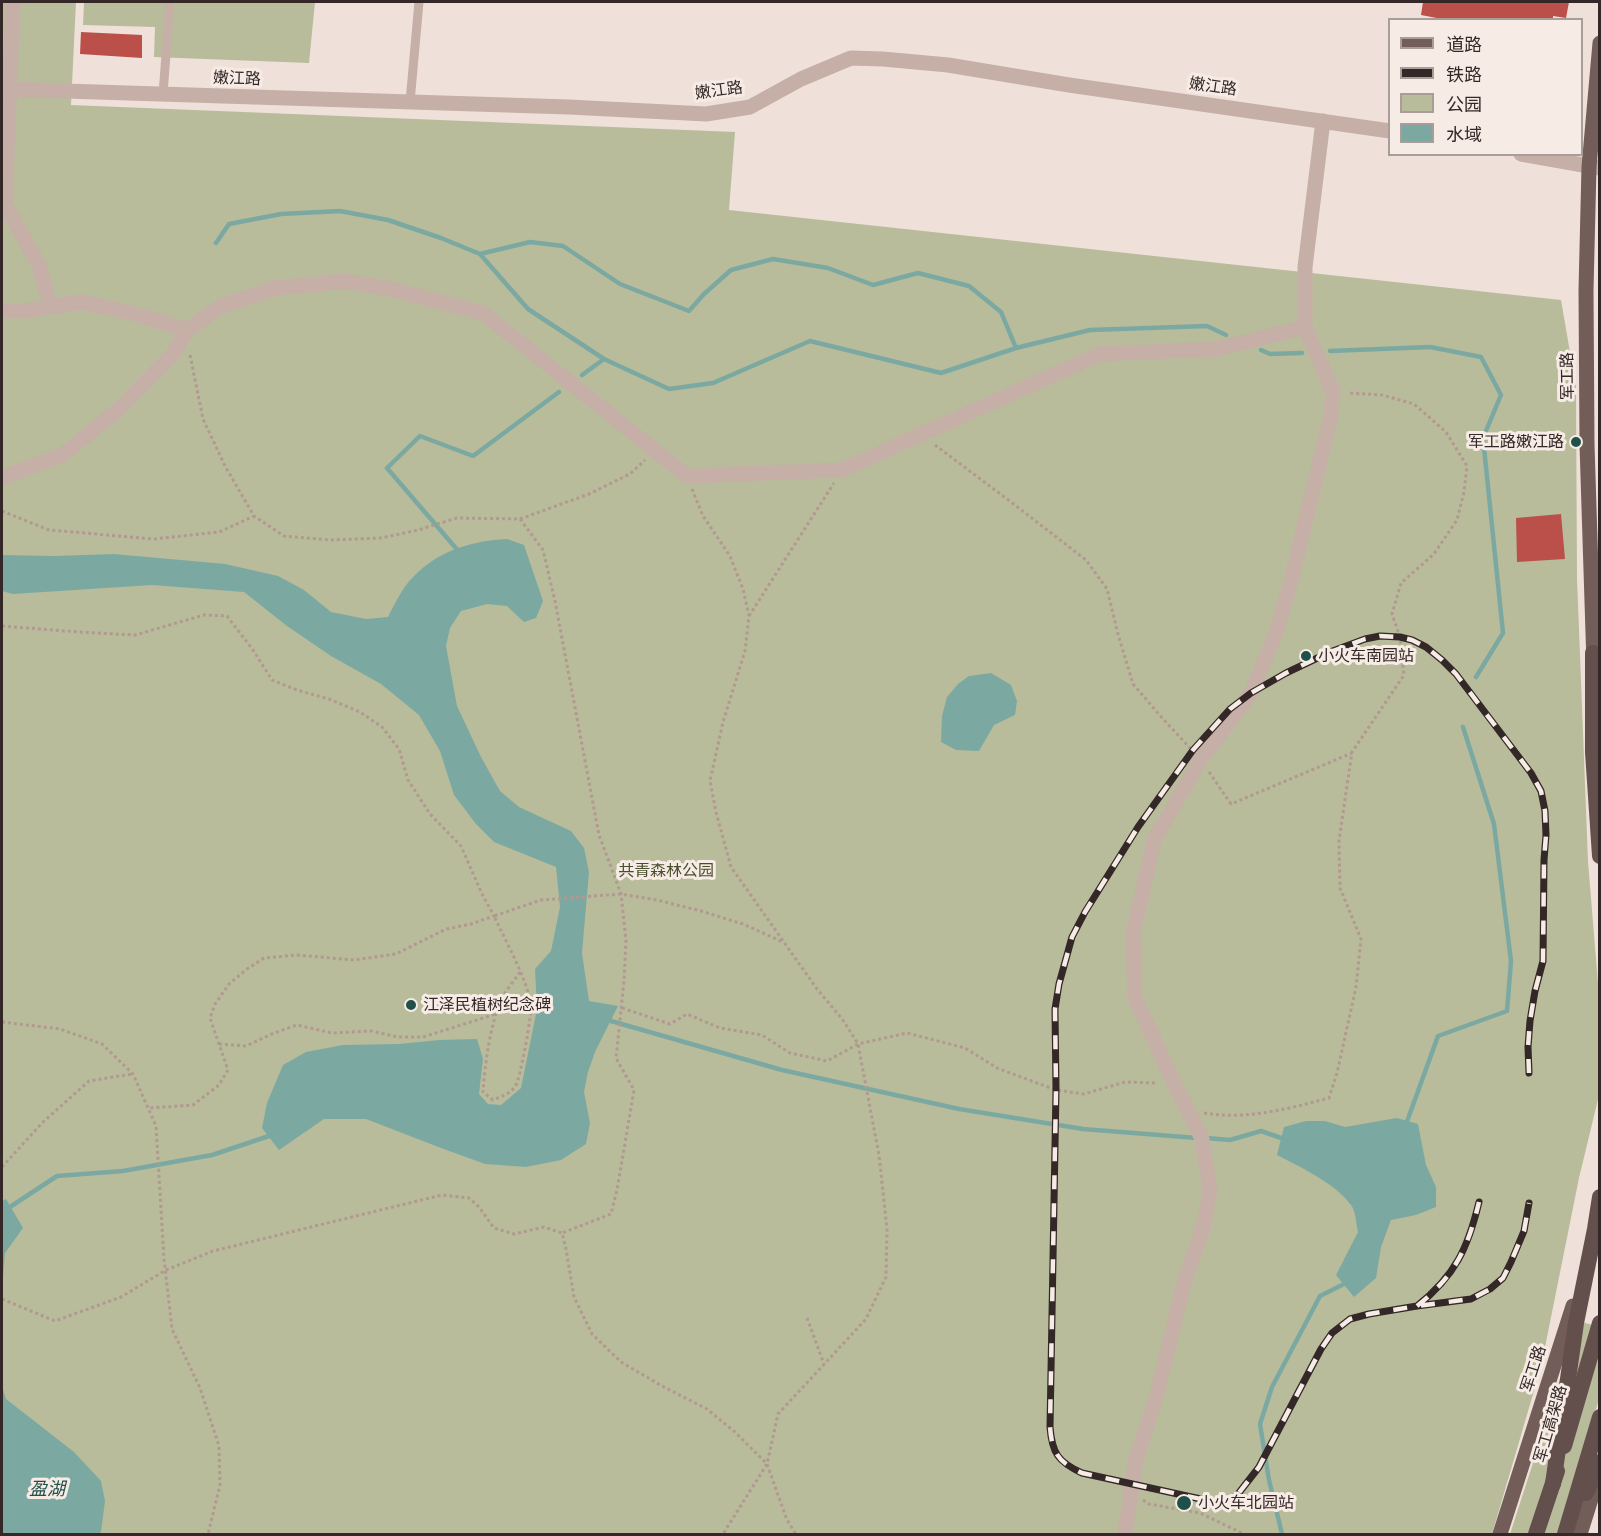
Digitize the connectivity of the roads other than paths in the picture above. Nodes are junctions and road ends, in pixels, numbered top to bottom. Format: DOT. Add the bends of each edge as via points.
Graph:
graph roads {
  1 [pos="13,2"];
  2 [pos="170,2"];
  3 [pos="419,2"];
  4 [pos="1599,43"];
  5 [pos="6,90"];
  6 [pos="163,94"];
  7 [pos="410,102"];
  8 [pos="1323,121"];
  9 [pos="1388,131"];
  10 [pos="1532,156"];
  11 [pos="1594,167"];
  12 [pos="51,306"];
  13 [pos="2,311"];
  14 [pos="1305,327"];
  15 [pos="187,330"];
  16 [pos="2,478"];
  17 [pos="1593,653"];
  18 [pos="1599,709"];
  19 [pos="1599,856"];
  20 [pos="1599,1197"];
  21 [pos="1599,1214"];
  22 [pos="1599,1323"];
  23 [pos="1599,1417"];
  24 [pos="1599,1462"];
  25 [pos="1599,1472"];
  26 [pos="1552,1484"];
  27 [pos="1125,1534"];
  28 [pos="1500,1534"];
  29 [pos="1536,1534"];
  30 [pos="1566,1534"];
  31 [pos="1580,1534"];
  1 -- 5 [label="street"];
  2 -- 6 [label="lane"];
  3 -- 7 [label="lane"];
  4 -- 11 [label="main road, 军工路"];
  5 -- 6 [label="street, 嫩江路"];
  5 -- 12 [label="street" via="5,204 40,267"];
  6 -- 7 [label="street, 嫩江路"];
  7 -- 8 [label="street, 嫩江路" via="706,114 750,106 851,58 948,65"];
  8 -- 9 [label="street, 嫩江路"];
  8 -- 14 [label="street" via="1305,267"];
  10 -- 11 [label="street"];
  11 -- 17 [label="main road, 军工路" via="1586,314"];
  12 -- 13 [label="street"];
  12 -- 15 [label="street" via="81,302"];
  14 -- 15 [label="street" via="1217,349 1100,354 842,470 687,476 483,313 346,281 266,291 224,304"];
  14 -- 27 [label="street" via="1333,392 1331,416 1291,581 1275,636 1251,693 1201,759 1154,840 1133,934 1135,998 1202,1139 1210,1189 1203,1229 1185,1278 1156,1398 1136,1458"];
  15 -- 16 [label="street" via="173,354 134,394 64,454"];
  17 -- 18 [label="main road, 军工路"];
  17 -- 19 [label="highway"];
  20 -- 26 [label="highway, bridge"];
  21 -- 28 [label="main road, 军工路" via="1595,1239"];
  22 -- 26 [label="highway, 军工高架路, bridge"];
  23 -- 30 [label="highway"];
  24 -- 30 [label="highway"];
  25 -- 31 [label="main road"];
  26 -- 29 [label="highway, 军工高架路"];
}
